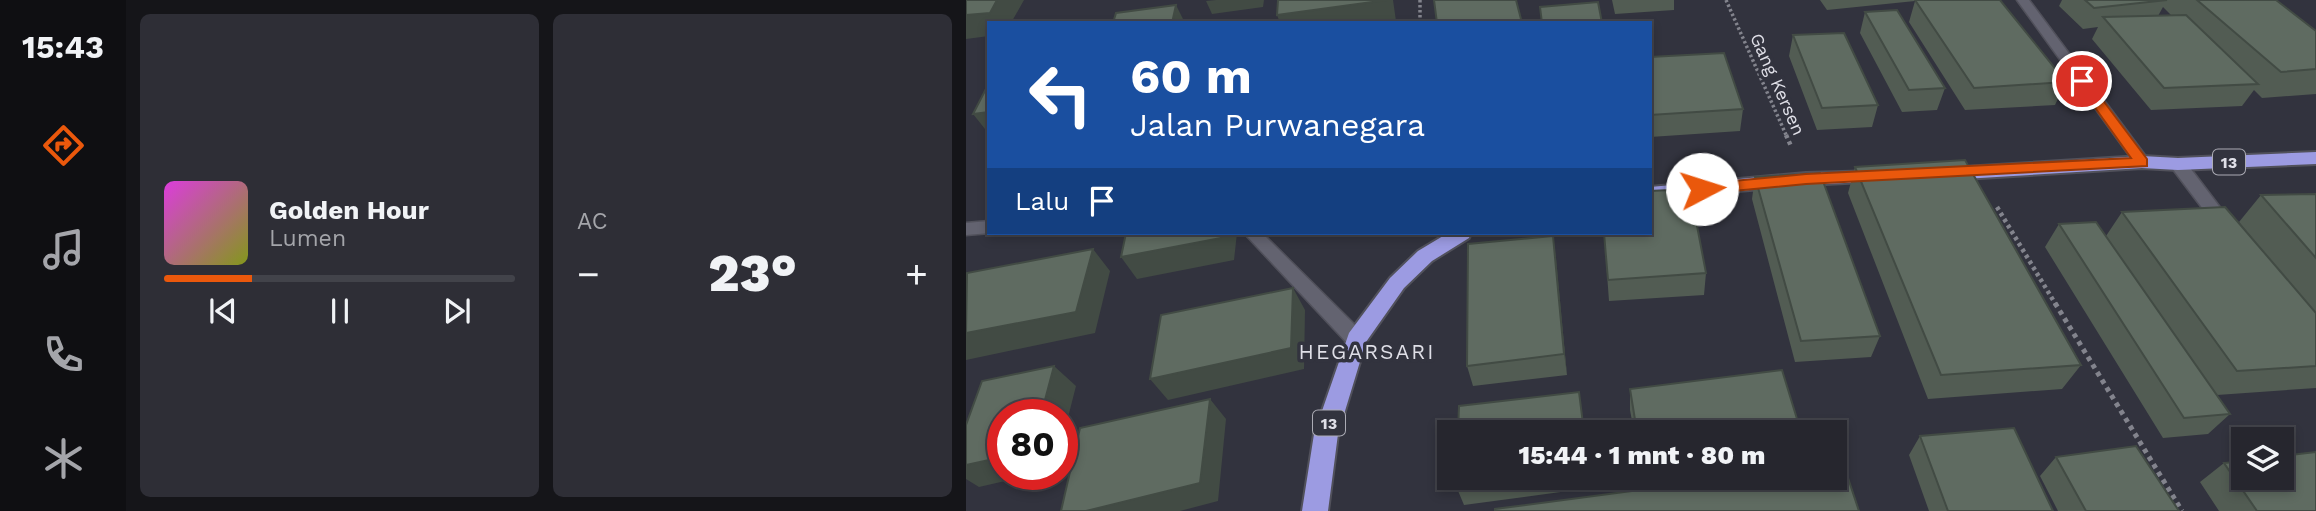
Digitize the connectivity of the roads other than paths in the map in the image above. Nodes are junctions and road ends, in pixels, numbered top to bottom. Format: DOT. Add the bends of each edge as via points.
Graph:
graph roads {
  1 [pos="2023,0"];
  2 [pos="2316,158"];
  3 [pos="2142,162"];
  4 [pos="2178,164"];
  5 [pos="1924,175"];
  6 [pos="1898,176"];
  7 [pos="1652,193"];
  8 [pos="987,227"];
  9 [pos="966,229"];
  10 [pos="1254,235"];
  11 [pos="1459,235"];
  12 [pos="2235,239"];
  13 [pos="1356,338"];
  14 [pos="1315,511"];
  1 -- 3 [label="street"];
  2 -- 4 [label="highway, 13"];
  3 -- 4 [label="highway, 13"];
  3 -- 5 [label="highway, 13"];
  4 -- 12 [label="street"];
  6 -- 7 [label="highway"];
  8 -- 9 [label="street"];
  10 -- 13 [label="street"];
  11 -- 13 [label="highway, 13" via="1406,274"];
  13 -- 14 [label="highway, 13" via="1326,434"];
}
